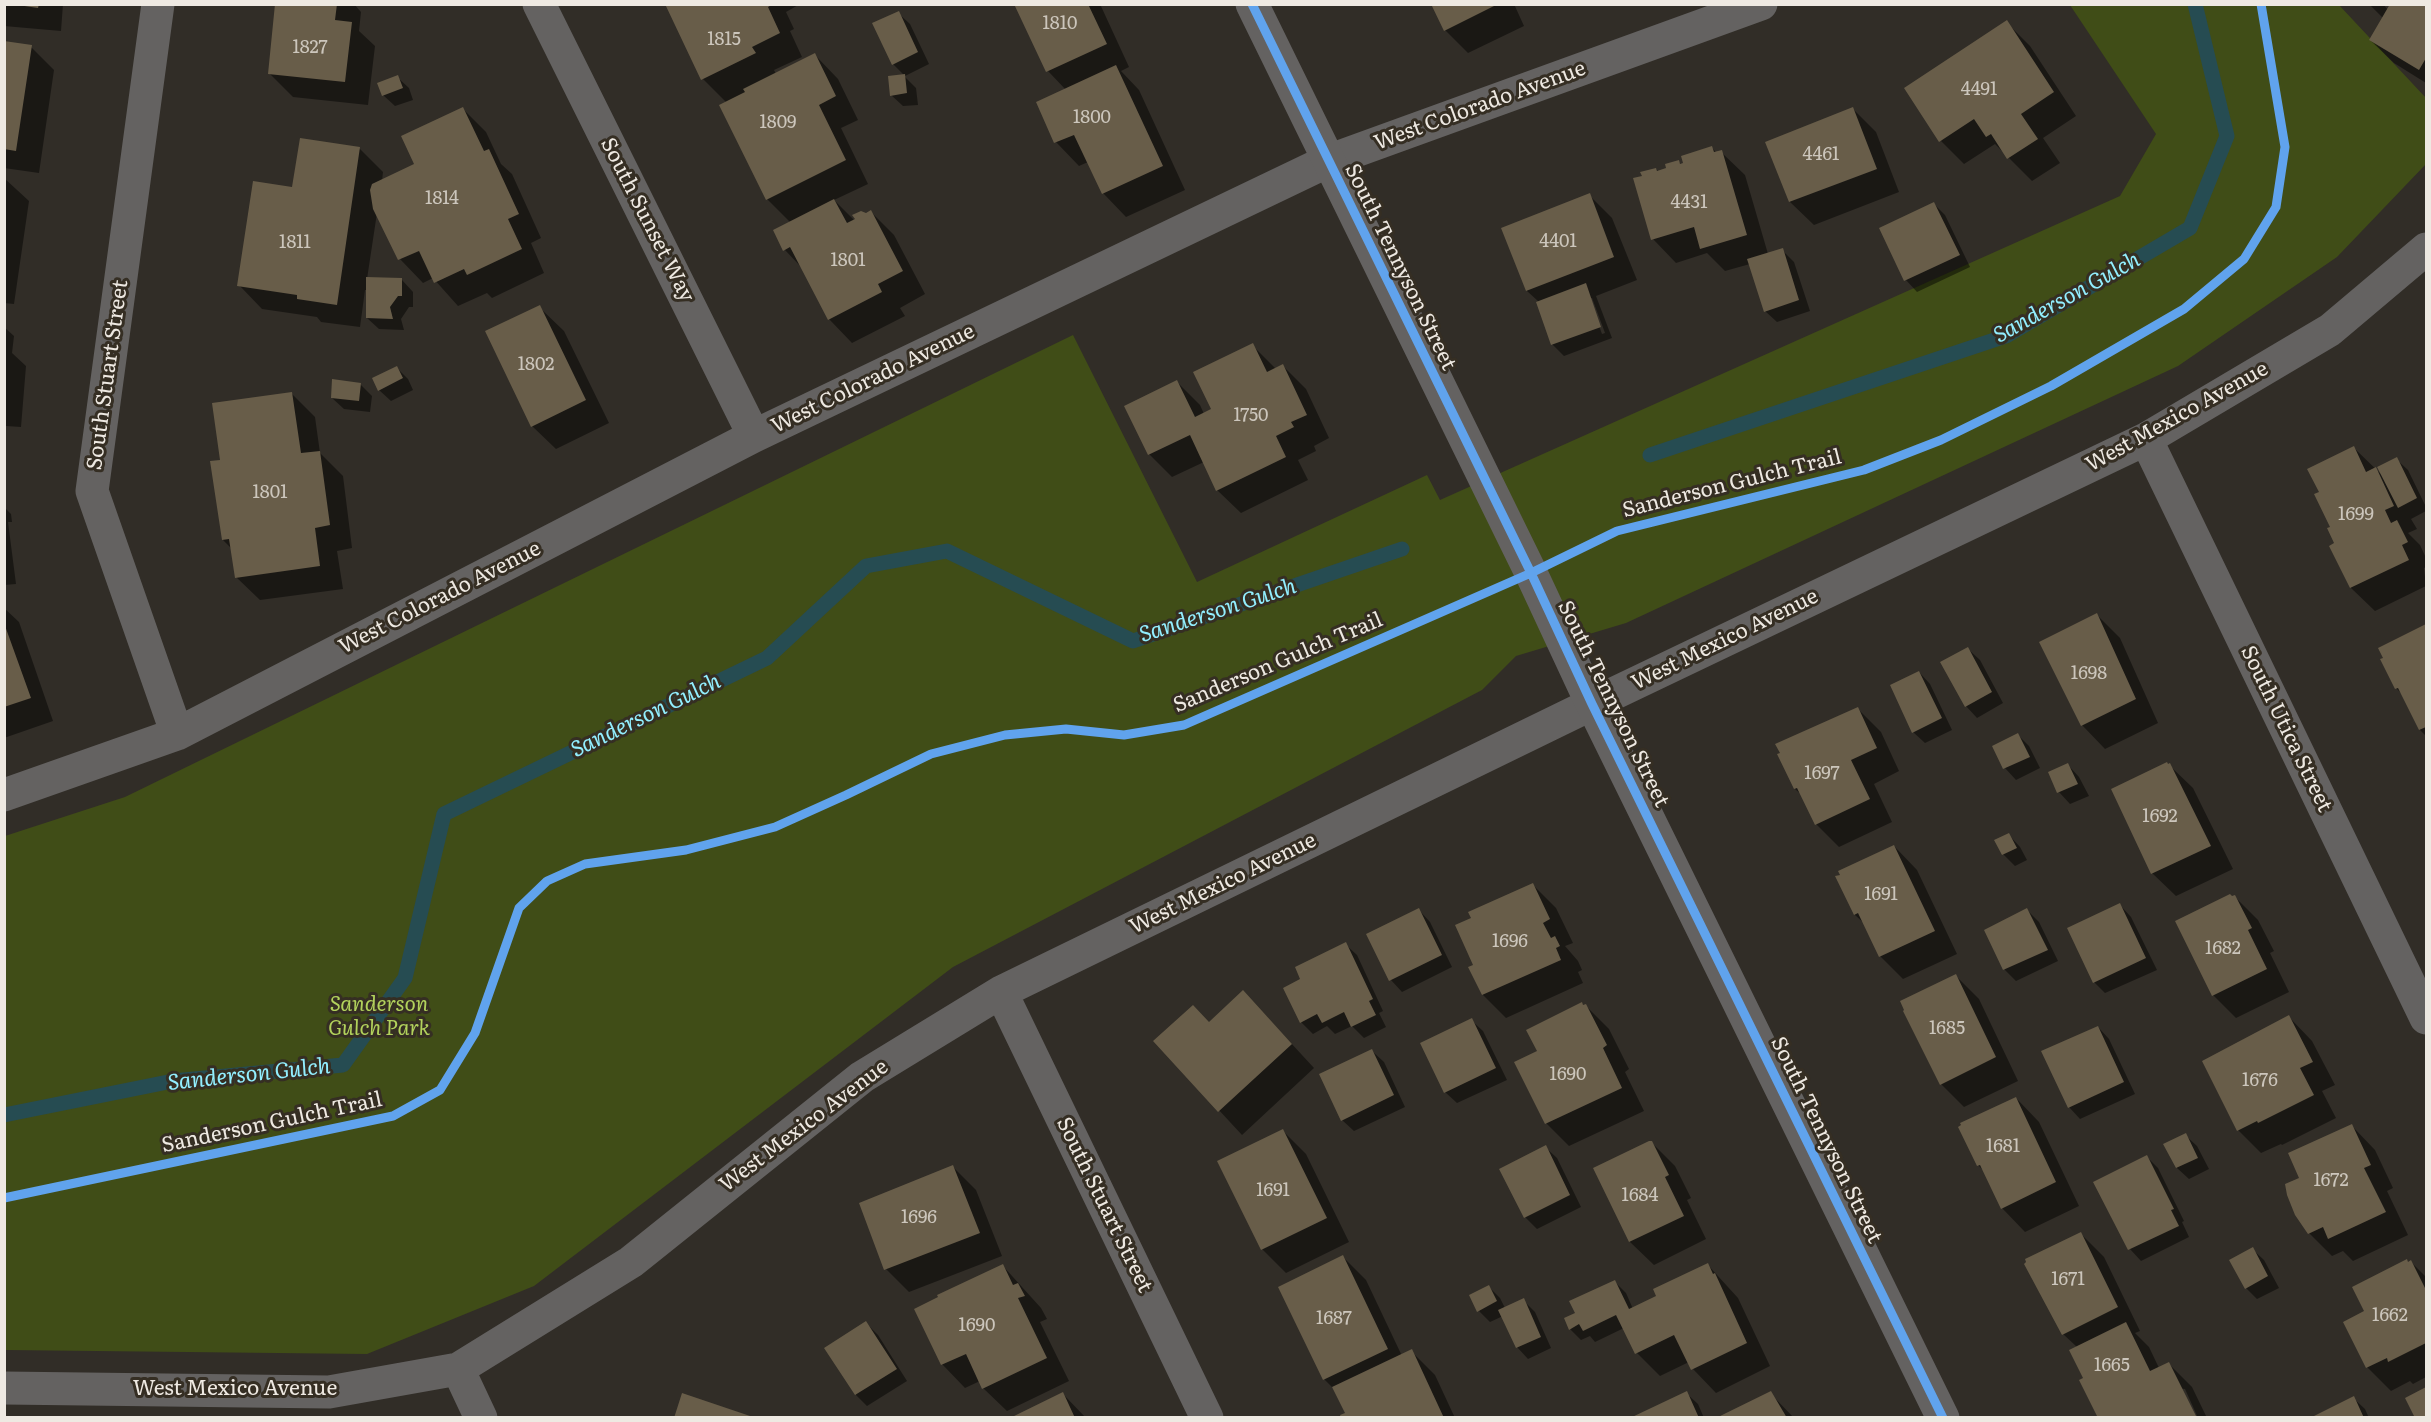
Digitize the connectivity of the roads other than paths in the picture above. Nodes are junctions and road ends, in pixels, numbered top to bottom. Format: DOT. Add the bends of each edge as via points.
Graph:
graph roads {
  1 [pos="158,4"];
  2 [pos="539,4"];
  3 [pos="1252,4"];
  4 [pos="1761,4"];
  5 [pos="1328,161"];
  6 [pos="2427,249"];
  7 [pos="754,436"];
  8 [pos="2146,439"];
  9 [pos="1592,704"];
  10 [pos="177,734"];
  11 [pos="4,795"];
  12 [pos="1001,992"];
  13 [pos="2427,1018"];
  14 [pos="458,1369"];
  15 [pos="4,1388"];
  16 [pos="481,1418"];
  17 [pos="1207,1418"];
  18 [pos="1943,1418"];
  1 -- 10 [label="street, South Stuart Street" via="92,491"];
  2 -- 7 [label="street, South Sunset Way"];
  3 -- 5 [label="street, South Tennyson Street"];
  4 -- 5 [label="street, West Colorado Avenue"];
  5 -- 7 [label="street, West Colorado Avenue"];
  5 -- 9 [label="street, South Tennyson Street"];
  6 -- 8 [label="street, West Mexico Avenue" via="2330,330"];
  7 -- 10 [label="street, West Colorado Avenue"];
  8 -- 9 [label="street, West Mexico Avenue"];
  8 -- 13 [label="street, South Utica Street"];
  9 -- 12 [label="street, West Mexico Avenue"];
  9 -- 18 [label="street, South Tennyson Street"];
  10 -- 11 [label="street, West Colorado Avenue"];
  12 -- 14 [label="street, West Mexico Avenue" via="862,1077 631,1262"];
  12 -- 17 [label="street, South Stuart Street"];
  14 -- 15 [label="street, West Mexico Avenue" via="329,1392"];
  14 -- 16 [label="street"];
}
